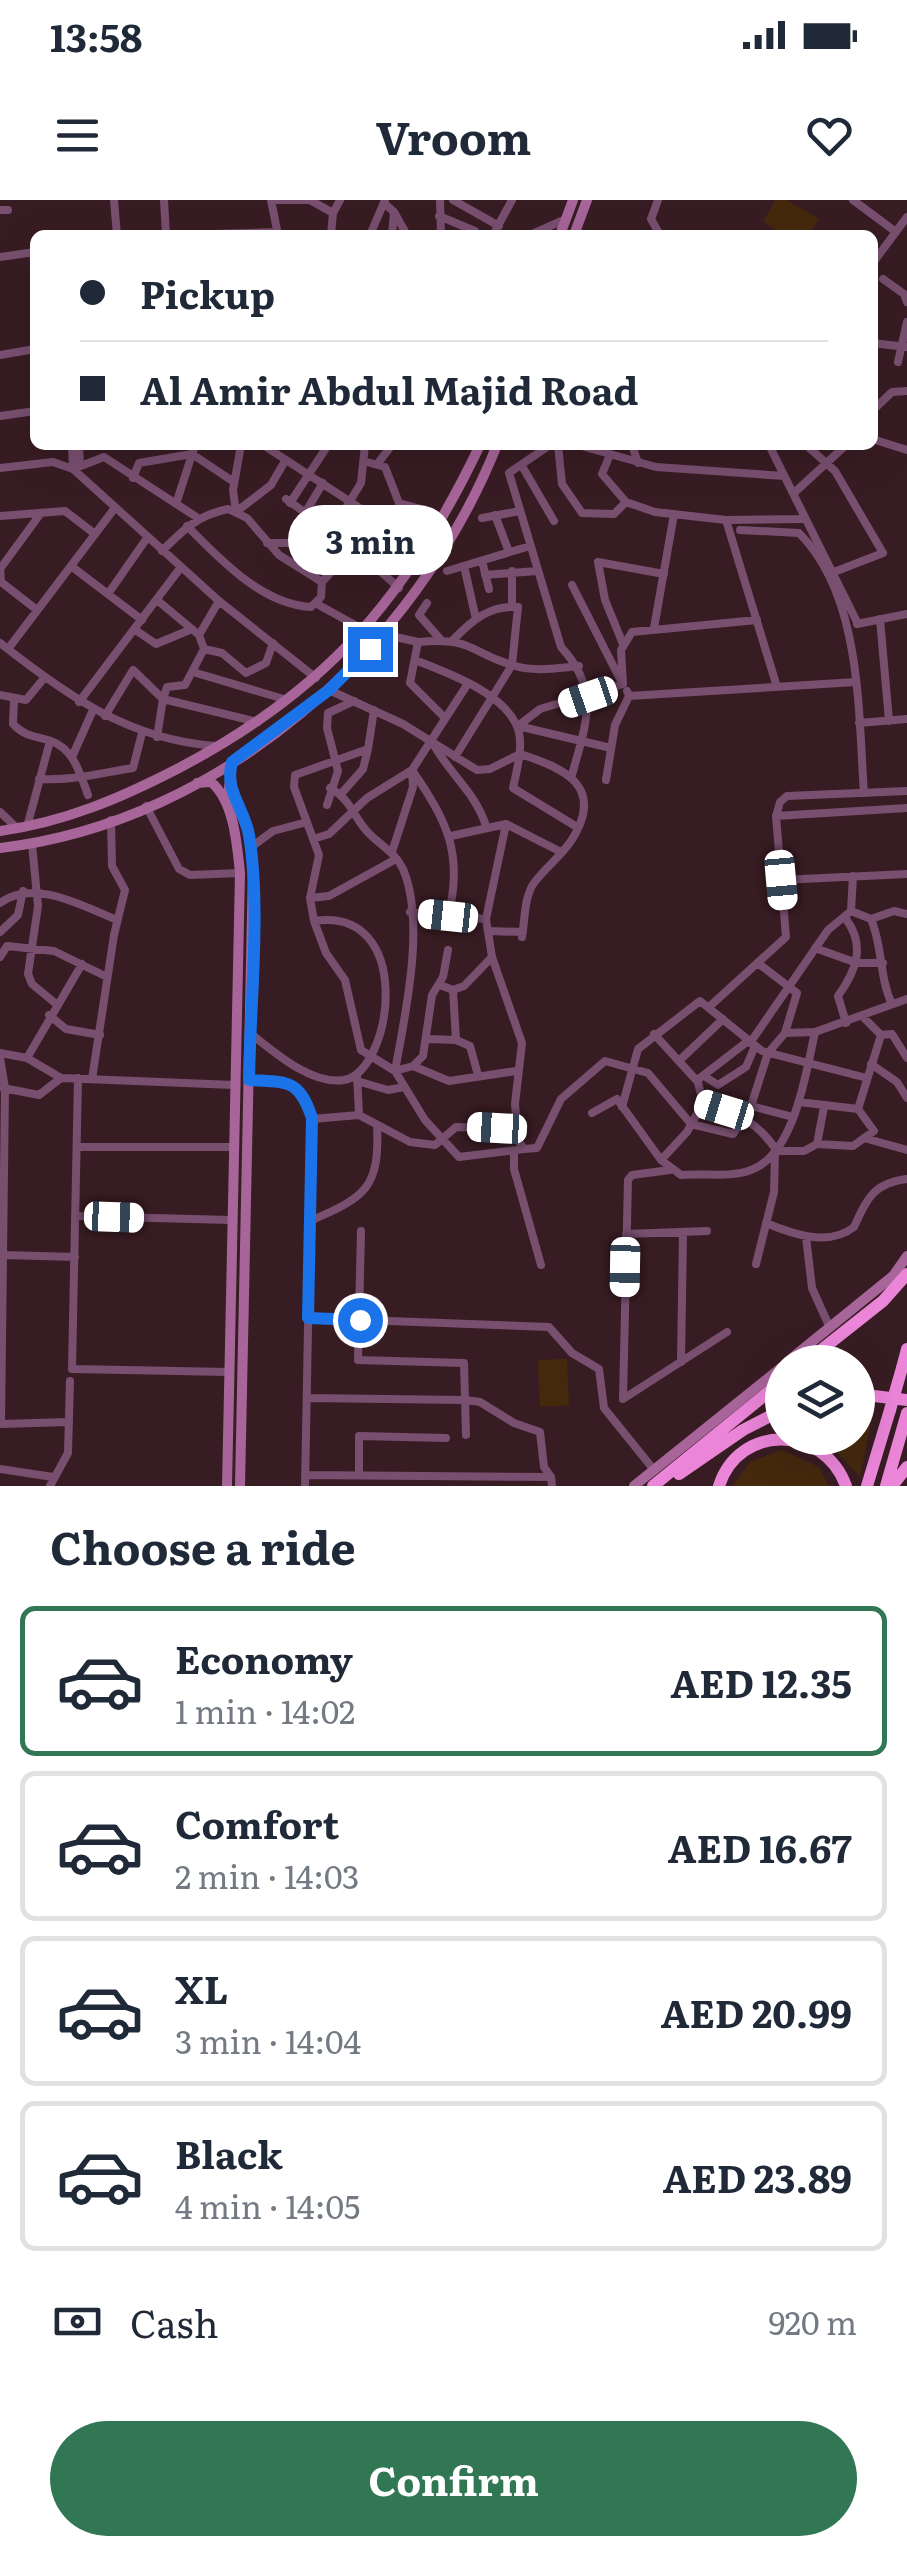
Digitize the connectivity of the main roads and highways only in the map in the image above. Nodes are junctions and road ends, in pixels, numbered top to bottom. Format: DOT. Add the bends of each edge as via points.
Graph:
graph roads {
  1 [pos="573,200"];
  2 [pos="587,200"];
  3 [pos="562,230"];
  4 [pos="576,230"];
  5 [pos="478,450"];
  6 [pos="496,450"];
  7 [pos="232,762"];
  8 [pos="197,783"];
  9 [pos="0,831"];
  10 [pos="0,848"];
  11 [pos="232,1220"];
  12 [pos="246,1221"];
  13 [pos="907,1256"];
  14 [pos="907,1274"];
  15 [pos="230,1300"];
  16 [pos="243,1327"];
  17 [pos="809,1345"];
  18 [pos="827,1345"];
  19 [pos="907,1349"];
  20 [pos="765,1380"];
  21 [pos="229,1393"];
  22 [pos="765,1395"];
  23 [pos="875,1396"];
  24 [pos="907,1400"];
  25 [pos="242,1413"];
  26 [pos="906,1415"];
  27 [pos="765,1419"];
  28 [pos="228,1442"];
  29 [pos="240,1459"];
  30 [pos="907,1468"];
  31 [pos="227,1486"];
  32 [pos="240,1486"];
  33 [pos="634,1486"];
  34 [pos="654,1486"];
  35 [pos="662,1486"];
  36 [pos="719,1486"];
  37 [pos="846,1486"];
  38 [pos="867,1486"];
  39 [pos="889,1486"];
  1 -- 3 [label="main road"];
  2 -- 4 [label="main road"];
  5 -- 9 [label="main road" via="399,588 316,678 260,723 126,796 58,821"];
  6 -- 7 [label="main road" via="461,519 382,634 329,690"];
  7 -- 8 [label="main road"];
  7 -- 12 [label="main road" via="229,788 250,848"];
  8 -- 10 [label="main road" via="111,819"];
  8 -- 11 [label="main road" via="211,782 221,794 240,872"];
  11 -- 12 [label="main road"];
  11 -- 15 [label="main road"];
  12 -- 16 [label="main road"];
  13 -- 17 [label="main road" via="893,1276"];
  14 -- 18 [label="highway"];
  15 -- 16 [label="main road" via="238,1291"];
  15 -- 21 [label="main road"];
  16 -- 25 [label="main road"];
  19 -- 38 [label="highway, bridge"];
  20 -- 33 [label="main road"];
  21 -- 25 [label="main road" via="234,1423"];
  21 -- 28 [label="main road"];
  22 -- 34 [label="highway"];
  23 -- 24 [label="highway"];
  25 -- 29 [label="main road"];
  26 -- 39 [label="highway"];
  27 -- 35 [label="highway"];
  28 -- 29 [label="main road" via="236,1435"];
  28 -- 31 [label="main road"];
  29 -- 32 [label="main road"];
  30 -- 39 [label="highway"];
  36 -- 37 [label="highway" via="747,1447 788,1438 829,1458"];
}
